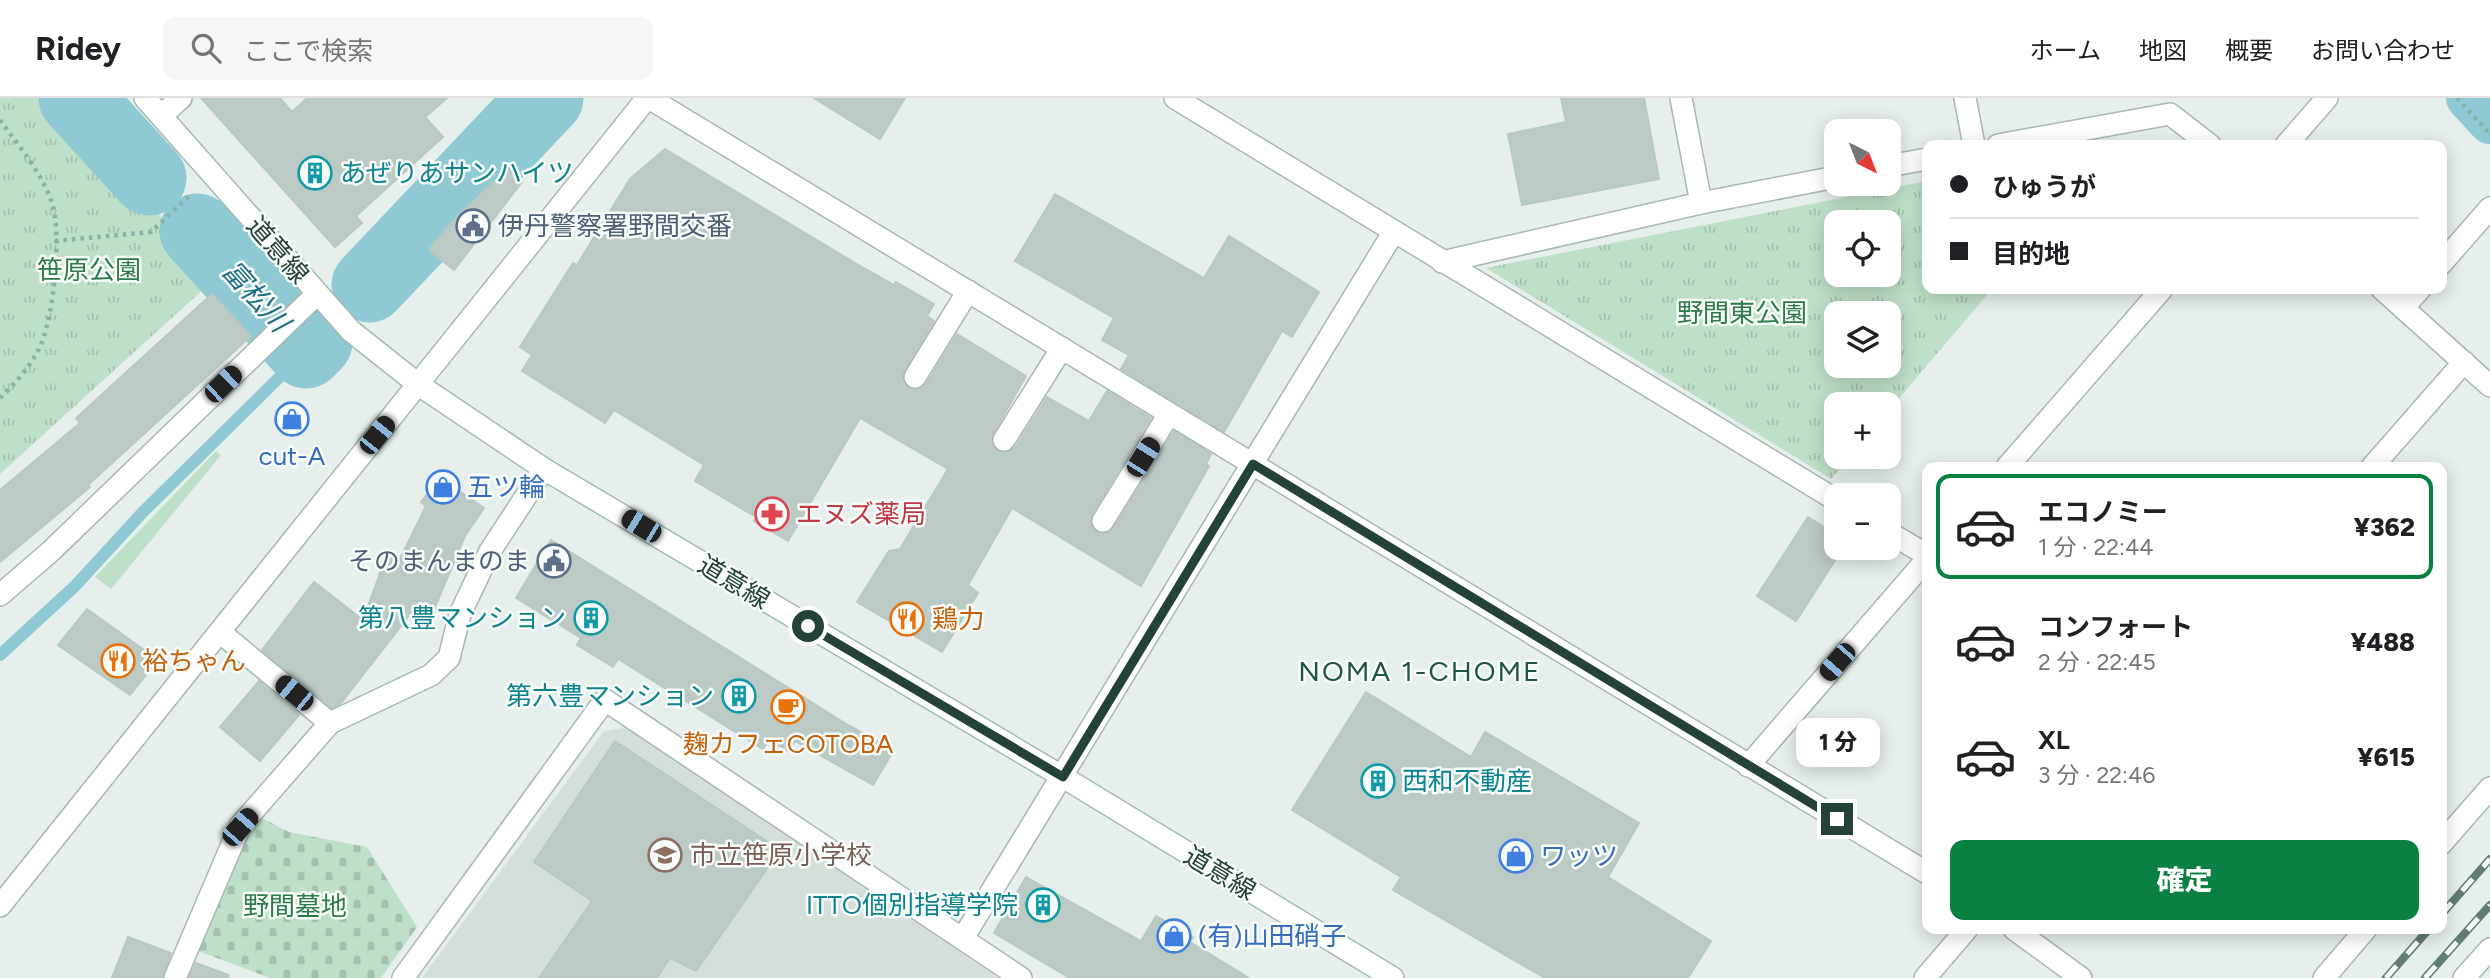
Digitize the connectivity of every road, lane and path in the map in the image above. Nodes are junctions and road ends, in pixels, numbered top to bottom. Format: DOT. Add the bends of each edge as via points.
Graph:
graph roads {
  1 [pos="145,98"];
  2 [pos="181,98"];
  3 [pos="648,98"];
  4 [pos="1175,98"];
  5 [pos="1681,98"];
  6 [pos="1965,98"];
  7 [pos="2327,98"];
  8 [pos="2457,98"];
  9 [pos="2168,106"];
  10 [pos="161,116"];
  11 [pos="0,120"];
  12 [pos="2490,134"];
  13 [pos="1973,140"];
  14 [pos="2020,140"];
  15 [pos="2205,140"];
  16 [pos="2290,140"];
  17 [pos="1922,160"];
  18 [pos="1901,164"];
  19 [pos="1824,179"];
  20 [pos="190,195"];
  21 [pos="1701,203"];
  22 [pos="2490,208"];
  23 [pos="1393,233"];
  24 [pos="55,241"];
  25 [pos="2447,257"];
  26 [pos="1442,262"];
  27 [pos="968,291"];
  28 [pos="2158,294"];
  29 [pos="2388,294"];
  30 [pos="2416,294"];
  31 [pos="320,298"];
  32 [pos="2404,307"];
  33 [pos="1062,348"];
  34 [pos="2464,362"];
  35 [pos="915,377"];
  36 [pos="419,385"];
  37 [pos="2490,386"];
  38 [pos="0,398"];
  39 [pos="1169,414"];
  40 [pos="1004,440"];
  41 [pos="2011,462"];
  42 [pos="2376,462"];
  43 [pos="1253,464"];
  44 [pos="544,469"];
  45 [pos="1824,493"];
  46 [pos="1103,521"];
  47 [pos="1901,540"];
  48 [pos="1922,554"];
  49 [pos="1922,563"];
  50 [pos="0,594"];
  51 [pos="221,634"];
  52 [pos="330,723"];
  53 [pos="1748,766"];
  54 [pos="1063,777"];
  55 [pos="2490,788"];
  56 [pos="2447,837"];
  57 [pos="1922,870"];
  58 [pos="9,885"];
  59 [pos="0,906"];
  60 [pos="1963,934"];
  61 [pos="2021,934"];
  62 [pos="2362,934"];
  63 [pos="963,938"];
  64 [pos="2490,949"];
  65 [pos="175,978"];
  66 [pos="403,978"];
  67 [pos="1021,978"];
  68 [pos="1393,978"];
  69 [pos="1925,978"];
  70 [pos="2081,978"];
  71 [pos="2323,978"];
  72 [pos="2464,978"];
  1 -- 10 [label="street, 道意線"];
  2 -- 10 [label="street"];
  3 -- 27 [label="street"];
  3 -- 36 [label="street"];
  4 -- 23 [label="street"];
  5 -- 21 [label="street"];
  6 -- 13 [label="street"];
  7 -- 16 [label="street"];
  8 -- 12 [label="path"];
  9 -- 14 [label="street"];
  9 -- 15 [label="street"];
  10 -- 31 [label="street, 道意線"];
  11 -- 24 [label="path" via="32,165 52,204"];
  17 -- 18 [label="street"];
  19 -- 21 [label="street"];
  20 -- 24 [label="path" via="151,232"];
  21 -- 26 [label="street"];
  22 -- 25 [label="street"];
  23 -- 26 [label="street"];
  23 -- 43 [label="street"];
  24 -- 38 [label="path" via="55,281 42,342"];
  26 -- 45 [label="street"];
  27 -- 33 [label="street"];
  27 -- 35 [label="street"];
  28 -- 41 [label="street"];
  29 -- 32 [label="street"];
  30 -- 32 [label="street"];
  31 -- 36 [label="street, 道意線" via="351,331"];
  31 -- 50 [label="street" via="294,315 51,551"];
  32 -- 34 [label="street"];
  33 -- 39 [label="street"];
  33 -- 40 [label="street"];
  34 -- 37 [label="street"];
  34 -- 42 [label="street"];
  36 -- 44 [label="street, 道意線"];
  36 -- 51 [label="street"];
  39 -- 43 [label="street"];
  39 -- 46 [label="street"];
  43 -- 53 [label="street"];
  43 -- 54 [label="street"];
  44 -- 52 [label="street" via="490,551 460,614 449,658 431,676"];
  44 -- 54 [label="street, 道意線"];
  47 -- 48 [label="street"];
  49 -- 53 [label="street"];
  51 -- 52 [label="street"];
  51 -- 58 [label="street"];
  52 -- 65 [label="street" via="240,827"];
  53 -- 57 [label="street"];
  54 -- 63 [label="street"];
  54 -- 68 [label="street, 道意線"];
  55 -- 56 [label="street"];
  58 -- 59 [label="street"];
  60 -- 69 [label="street"];
  61 -- 70 [label="street"];
  62 -- 71 [label="street"];
  63 -- 66 [label="street" via="604,700"];
  63 -- 67 [label="street"];
  64 -- 72 [label="street"];
}
